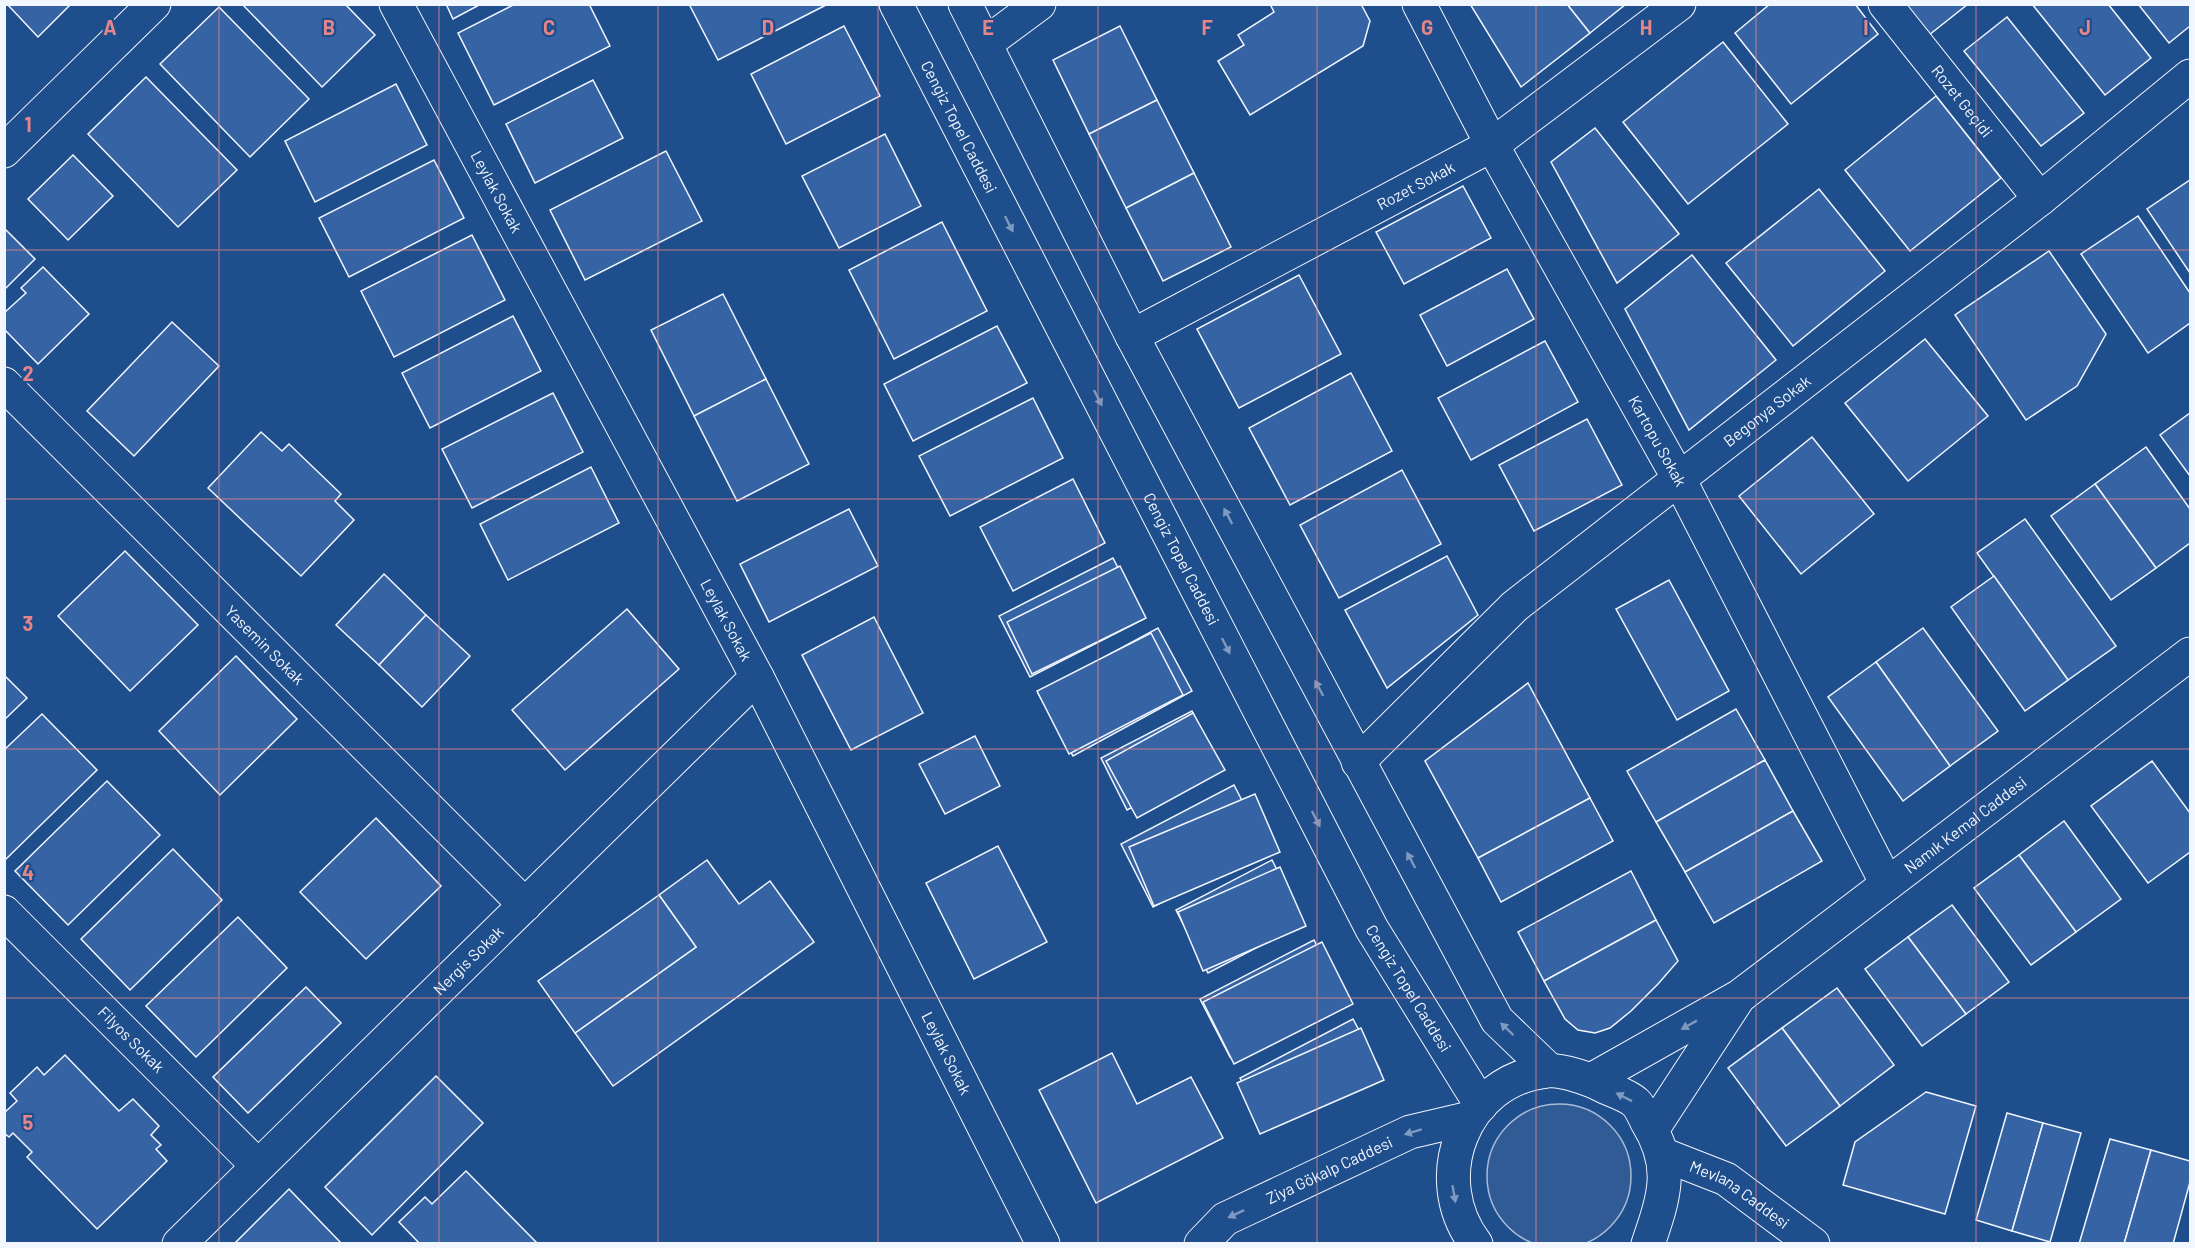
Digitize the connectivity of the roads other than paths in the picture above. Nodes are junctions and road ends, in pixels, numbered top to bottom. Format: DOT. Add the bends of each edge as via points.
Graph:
graph roads {
  1 [pos="154,4"];
  2 [pos="396,4"];
  3 [pos="896,4"];
  4 [pos="965,4"];
  5 [pos="1039,4"];
  6 [pos="1419,4"];
  7 [pos="1679,4"];
  8 [pos="1885,4"];
  9 [pos="985,44"];
  10 [pos="2190,76"];
  11 [pos="1492,145"];
  12 [pos="4,151"];
  13 [pos="2040,199"];
  14 [pos="1132,336"];
  15 [pos="4,384"];
  16 [pos="1679,479"];
  17 [pos="2190,654"];
  18 [pos="757,677"];
  19 [pos="1358,762"];
  20 [pos="1887,884"];
  21 [pos="525,905"];
  22 [pos="4,912"];
  23 [pos="1740,996"];
  24 [pos="1549,1070"];
  25 [pos="1591,1080"];
  26 [pos="1475,1112"];
  27 [pos="1657,1142"];
  28 [pos="258,1166"];
  29 [pos="179,1244"];
  30 [pos="1043,1244"];
  31 [pos="1201,1244"];
  32 [pos="1476,1244"];
  33 [pos="1648,1244"];
  34 [pos="1813,1244"];
  1 -- 12 [label="street"];
  2 -- 18 [label="street, Leylak Sokak"];
  3 -- 26 [label="street, Cengiz Topel Caddesi, one-way" via="1372,929"];
  4 -- 9 [label="street"];
  5 -- 9 [label="street"];
  6 -- 11 [label="street, Kartopu Sokak"];
  7 -- 11 [label="street, Rozet Sokak"];
  8 -- 13 [label="street, Rozet Geçidi"];
  9 -- 14 [label="street"];
  10 -- 13 [label="street, Begonya Sokak"];
  11 -- 14 [label="street, Rozet Sokak"];
  11 -- 16 [label="street, Kartopu Sokak"];
  13 -- 16 [label="street, Begonya Sokak"];
  19 -- 14 [label="street, one-way"];
  15 -- 21 [label="street, Yasemin Sokak"];
  16 -- 19 [label="street, Begonya Sokak" via="1515,606"];
  16 -- 20 [label="street, Kartopu Sokak"];
  17 -- 20 [label="street, Namık Kemal Caddesi"];
  18 -- 21 [label="street, Nergis Sokak"];
  18 -- 30 [label="street, Leylak Sokak"];
  24 -- 19 [label="street, one-way" via="1497,1020"];
  20 -- 23 [label="street, Namık Kemal Caddesi"];
  21 -- 28 [label="street, Nergis Sokak"];
  22 -- 28 [label="street, Filyos Sokak"];
  23 -- 25 [label="street, Namık Kemal Caddesi, one-way"];
  23 -- 27 [label="street, Namık Kemal Caddesi"];
  24 -- 25 [label="street"];
  24 -- 26 [label="street" via="1503,1085"];
  27 -- 25 [label="street, one-way" via="1635,1103"];
  26 -- 31 [label="street, Ziya Gökalp Caddesi, one-way" via="1410,1132 1225,1219"];
  26 -- 32 [label="street, one-way" via="1459,1139 1452,1186 1457,1210"];
  27 -- 33 [label="street" via="1664,1190"];
  27 -- 34 [label="street, Mevlana Caddesi" via="1726,1179"];
  28 -- 29 [label="street, Nergis Sokak"];
}
